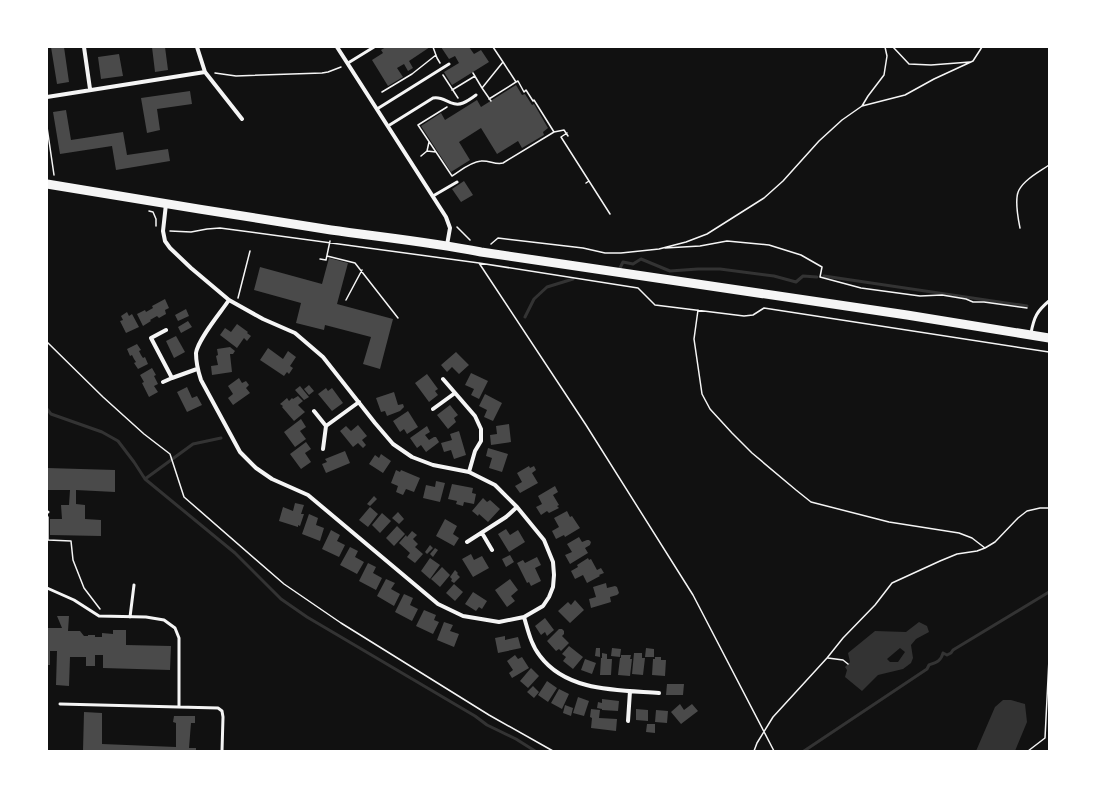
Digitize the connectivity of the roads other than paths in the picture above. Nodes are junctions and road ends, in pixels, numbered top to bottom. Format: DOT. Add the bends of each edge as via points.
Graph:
graph roads {
  1 [pos="84,47"];
  2 [pos="197,47"];
  3 [pos="337,47"];
  4 [pos="374,47"];
  5 [pos="348,63"];
  6 [pos="450,64"];
  7 [pos="205,72"];
  8 [pos="90,89"];
  9 [pos="476,95"];
  10 [pos="47,96"];
  11 [pos="377,109"];
  12 [pos="242,119"];
  13 [pos="388,126"];
  14 [pos="457,182"];
  15 [pos="51,185"];
  16 [pos="434,196"];
  17 [pos="166,204"];
  18 [pos="448,245"];
  19 [pos="229,300"];
  20 [pos="1049,301"];
  21 [pos="166,330"];
  22 [pos="1030,335"];
  23 [pos="1049,338"];
  24 [pos="197,369"];
  25 [pos="172,378"];
  26 [pos="443,379"];
  27 [pos="163,382"];
  28 [pos="455,394"];
  29 [pos="359,402"];
  30 [pos="433,409"];
  31 [pos="314,411"];
  32 [pos="326,426"];
  33 [pos="322,449"];
  34 [pos="469,472"];
  35 [pos="517,507"];
  36 [pos="482,533"];
  37 [pos="467,542"];
  38 [pos="492,550"];
  39 [pos="134,585"];
  40 [pos="47,588"];
  41 [pos="130,617"];
  42 [pos="524,617"];
  43 [pos="630,691"];
  44 [pos="659,693"];
  45 [pos="60,704"];
  46 [pos="179,707"];
  47 [pos="628,720"];
  48 [pos="222,751"];
  1 -- 8 [label="street"];
  2 -- 7 [label="street"];
  3 -- 5 [label="street"];
  4 -- 5 [label="lane"];
  5 -- 11 [label="street"];
  6 -- 11 [label="lane"];
  7 -- 8 [label="street"];
  7 -- 12 [label="street"];
  8 -- 10 [label="street"];
  9 -- 13 [label="lane" via="457,104 434,98"];
  11 -- 13 [label="street"];
  13 -- 16 [label="street"];
  14 -- 16 [label="lane"];
  15 -- 17 [label="main road"];
  16 -- 18 [label="street" via="450,228"];
  17 -- 18 [label="main road"];
  17 -- 19 [label="street" via="163,231 165,241 190,268"];
  18 -- 22 [label="main road"];
  19 -- 24 [label="street" via="204,334 196,351"];
  19 -- 29 [label="street" via="295,333 322,357"];
  20 -- 22 [label="lane" via="1036,314"];
  21 -- 25 [label="street" via="151,338"];
  22 -- 23 [label="main road"];
  24 -- 25 [label="street"];
  24 -- 42 [label="street" via="240,452 256,468 272,479 308,495 438,604 462,616 499,622"];
  25 -- 27 [label="street"];
  26 -- 28 [label="street"];
  28 -- 30 [label="street"];
  28 -- 34 [label="street" via="475,416 481,429 480,441"];
  29 -- 32 [label="street"];
  29 -- 34 [label="street" via="393,444 412,457 433,466"];
  31 -- 32 [label="street"];
  32 -- 33 [label="street"];
  34 -- 35 [label="street" via="495,485"];
  35 -- 36 [label="street"];
  35 -- 42 [label="street" via="544,540 553,562 554,575 553,587 543,606"];
  36 -- 37 [label="street"];
  36 -- 38 [label="street"];
  39 -- 41 [label="lane"];
  40 -- 41 [label="lane" via="74,600 100,616"];
  41 -- 46 [label="lane" via="164,620 175,628 179,638"];
  42 -- 43 [label="street" via="539,656 555,671 574,682"];
  43 -- 44 [label="street"];
  43 -- 47 [label="street"];
  45 -- 46 [label="lane"];
  46 -- 48 [label="lane" via="218,708 222,711"];
}
